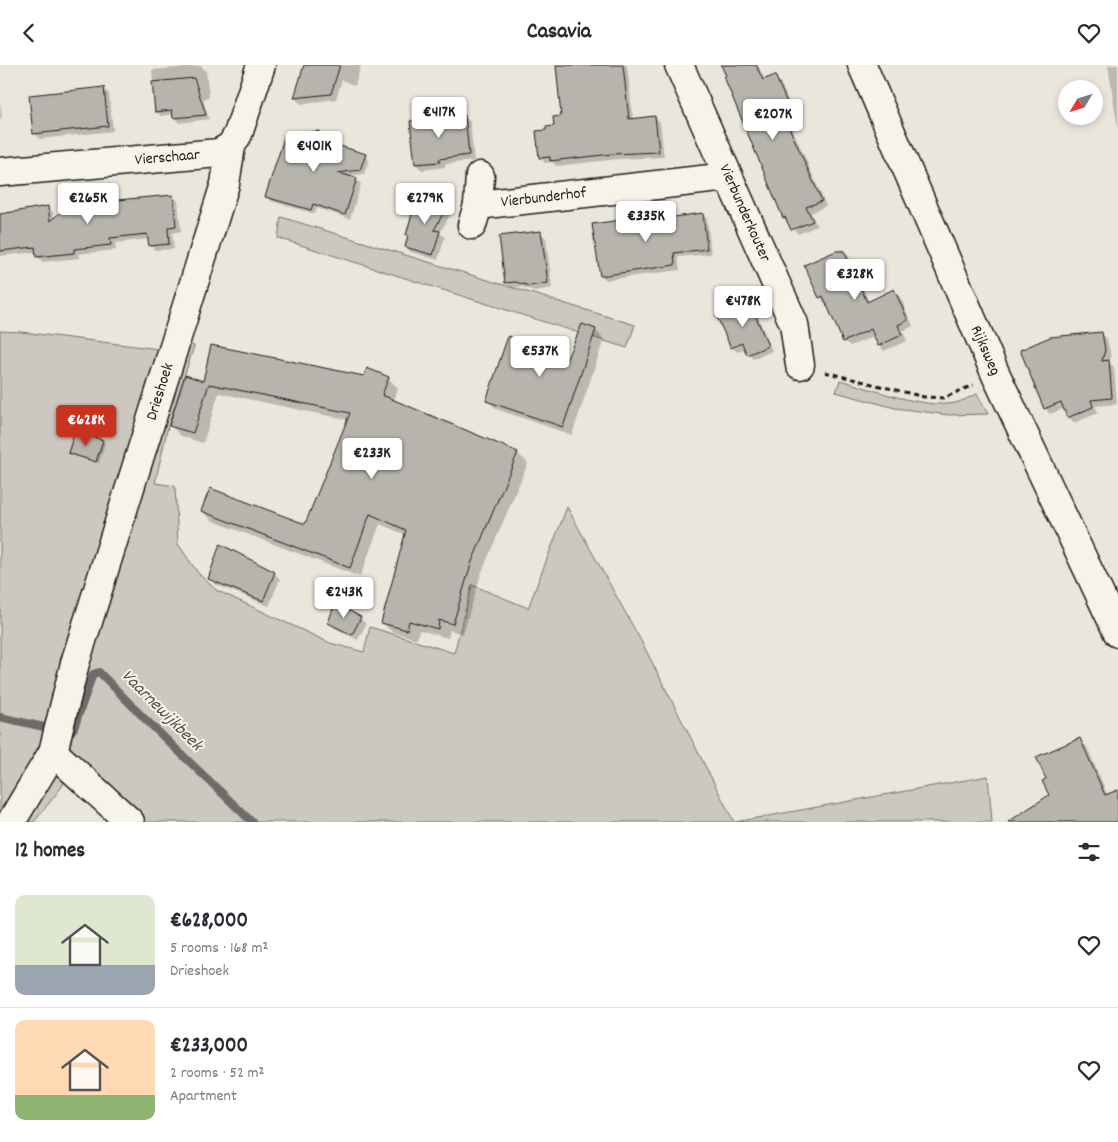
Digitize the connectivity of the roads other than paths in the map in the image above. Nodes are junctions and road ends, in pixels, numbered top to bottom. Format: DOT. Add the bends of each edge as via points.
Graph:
graph roads {
  1 [pos="261,65"];
  2 [pos="679,65"];
  3 [pos="862,65"];
  4 [pos="231,147"];
  5 [pos="5,167"];
  6 [pos="480,176"];
  7 [pos="728,177"];
  8 [pos="800,365"];
  9 [pos="1118,633"];
  10 [pos="53,752"];
  11 [pos="11,822"];
  12 [pos="130,822"];
  1 -- 4 [label="street"];
  2 -- 7 [label="street, Vierbunderkouter"];
  3 -- 9 [label="street, Rijksweg" via="996,375"];
  4 -- 5 [label="street, Vierschaar" via="219,153"];
  4 -- 10 [label="street, Drieshoek" via="225,184 75,663"];
  6 -- 7 [label="street, Vierbunderhof" via="475,215"];
  7 -- 8 [label="street, Vierbunderkouter" via="794,324"];
  10 -- 11 [label="street, Drieshoek"];
  10 -- 12 [label="street"];
}
